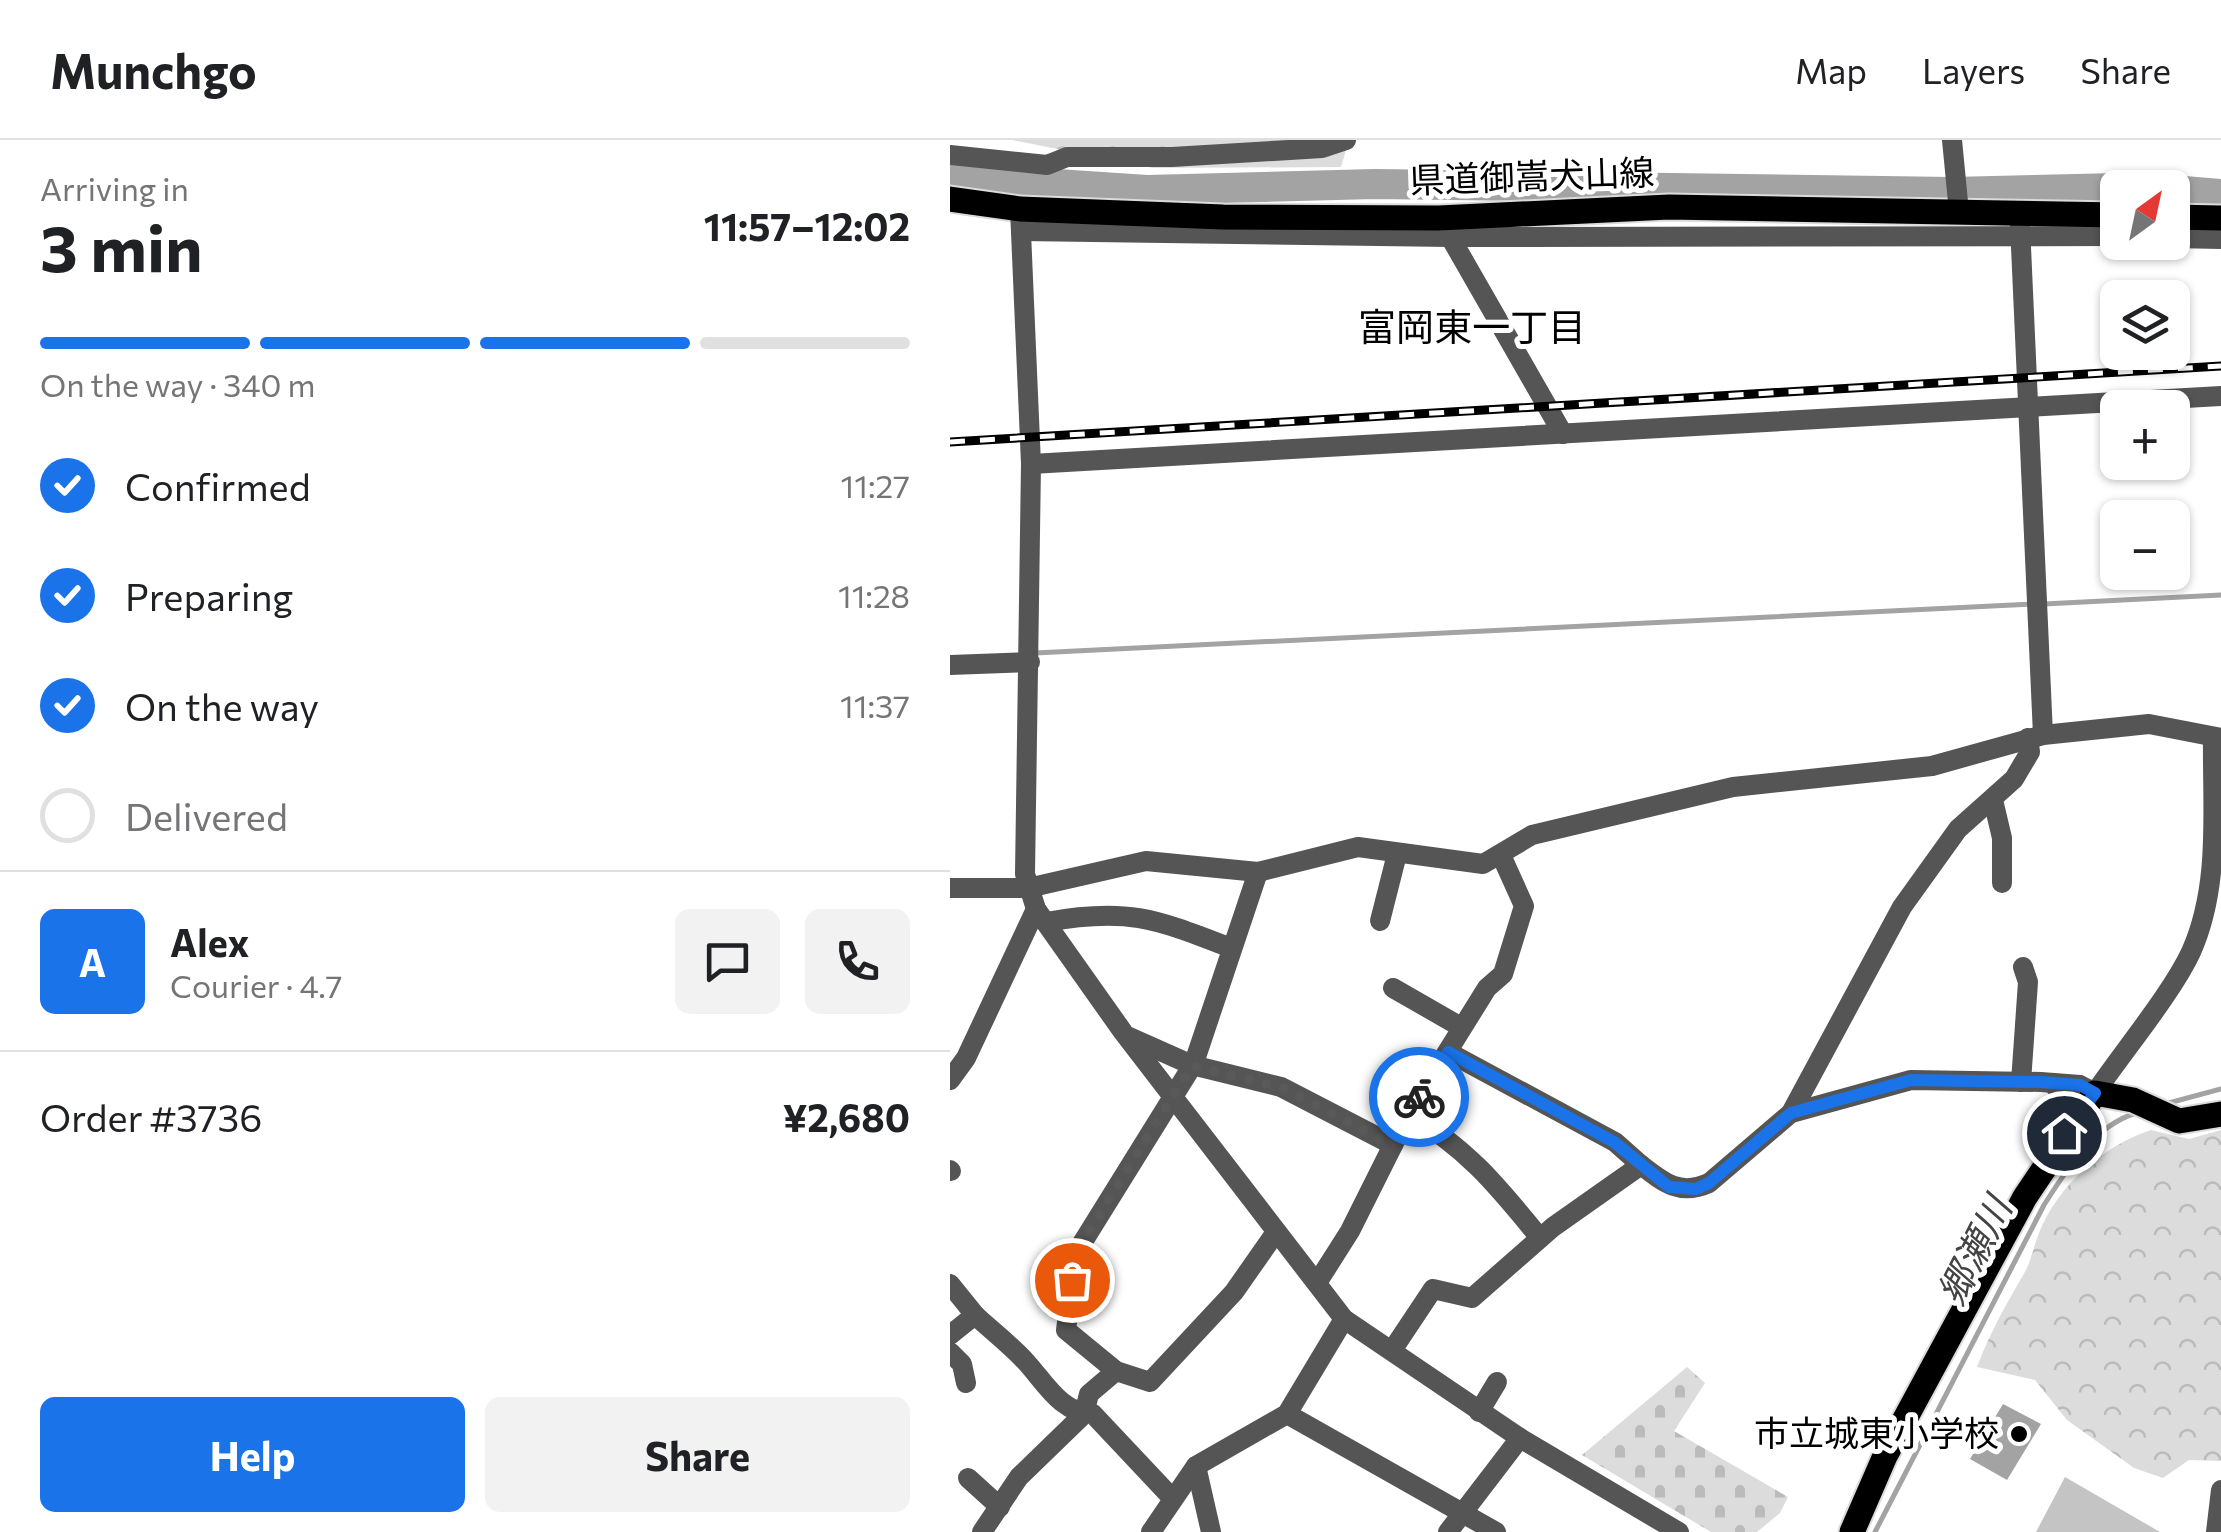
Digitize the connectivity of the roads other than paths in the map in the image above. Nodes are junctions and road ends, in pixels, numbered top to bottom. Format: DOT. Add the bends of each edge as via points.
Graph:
graph roads {
  1 [pos="1346,140"];
  2 [pos="1952,140"];
  3 [pos="950,155"];
  4 [pos="950,199"];
  5 [pos="1959,206"];
  6 [pos="2100,217"];
  7 [pos="2190,217"];
  8 [pos="2221,218"];
  9 [pos="1021,220"];
  10 [pos="2020,224"];
  11 [pos="1445,227"];
  12 [pos="2100,234"];
  13 [pos="2190,238"];
  14 [pos="2221,239"];
  15 [pos="2221,396"];
  16 [pos="2029,407"];
  17 [pos="1564,434"];
  18 [pos="1030,464"];
  19 [pos="1030,653"];
  20 [pos="950,666"];
  21 [pos="2035,737"];
  22 [pos="2217,738"];
  23 [pos="1993,800"];
  24 [pos="1397,854"];
  25 [pos="1501,855"];
  26 [pos="1258,872"];
  27 [pos="2002,883"];
  28 [pos="950,888"];
  29 [pos="1028,888"];
  30 [pos="1041,916"];
  31 [pos="1380,921"];
  32 [pos="1231,948"];
  33 [pos="2023,967"];
  34 [pos="1393,988"];
  35 [pos="1461,1027"];
  36 [pos="1127,1036"];
  37 [pos="1448,1052"];
  38 [pos="1192,1066"];
  39 [pos="950,1080"];
  40 [pos="2021,1082"];
  41 [pos="2055,1086"];
  42 [pos="1171,1092"];
  43 [pos="2095,1093"];
  44 [pos="1791,1113"];
  45 [pos="2221,1114"];
  46 [pos="1408,1115"];
  47 [pos="2064,1133"];
  48 [pos="1392,1145"];
  49 [pos="1640,1165"];
  50 [pos="1276,1232"];
  51 [pos="1540,1238"];
  52 [pos="1317,1283"];
  53 [pos="950,1284"];
  54 [pos="975,1315"];
  55 [pos="1344,1319"];
  56 [pos="950,1335"];
  57 [pos="1394,1349"];
  58 [pos="950,1352"];
  59 [pos="1116,1371"];
  60 [pos="1497,1382"];
  61 [pos="966,1383"];
  62 [pos="1479,1412"];
  63 [pos="1084,1414"];
  64 [pos="1287,1414"];
  65 [pos="1520,1438"];
  66 [pos="1196,1466"];
  67 [pos="968,1478"];
  68 [pos="2221,1490"];
  69 [pos="1173,1499"];
  70 [pos="1000,1507"];
  71 [pos="1463,1512"];
  72 [pos="1669,1530"];
  73 [pos="982,1532"];
  74 [pos="1151,1532"];
  75 [pos="1211,1532"];
  76 [pos="1448,1532"];
  77 [pos="1496,1532"];
  78 [pos="1852,1532"];
  79 [pos="2216,1532"];
  1 -- 3 [label="street" via="1322,148 1067,158 1047,165"];
  2 -- 5 [label="street"];
  4 -- 9 [label="main road, 県道御嵩犬山線"];
  5 -- 10 [label="main road, 県道御嵩犬山線"];
  5 -- 11 [label="main road, 県道御嵩犬山線" via="1669,207"];
  6 -- 10 [label="main road, 県道御嵩犬山線"];
  7 -- 8 [label="main road"];
  9 -- 11 [label="main road, 県道御嵩犬山線" via="1223,217"];
  9 -- 18 [label="street"];
  10 -- 11 [label="street"];
  10 -- 12 [label="street"];
  10 -- 16 [label="street"];
  11 -- 17 [label="street"];
  13 -- 14 [label="street"];
  15 -- 16 [label="street"];
  16 -- 17 [label="street"];
  16 -- 21 [label="street" via="2039,604"];
  17 -- 18 [label="street"];
  18 -- 19 [label="street"];
  19 -- 20 [label="street"];
  19 -- 29 [label="street"];
  21 -- 22 [label="street" via="2149,724"];
  21 -- 23 [label="street"];
  21 -- 25 [label="street" via="1932,766 1734,787 1642,806 1532,835"];
  22 -- 43 [label="street" via="2213,861 2196,937"];
  23 -- 27 [label="street"];
  23 -- 44 [label="street" via="1958,829 1902,907"];
  24 -- 25 [label="street" via="1465,864"];
  24 -- 26 [label="street" via="1358,848"];
  24 -- 31 [label="street"];
  25 -- 35 [label="street" via="1524,906 1503,974"];
  26 -- 29 [label="street" via="1146,861"];
  26 -- 32 [label="street"];
  28 -- 29 [label="street"];
  29 -- 30 [label="street"];
  30 -- 32 [label="street" via="1149,916"];
  30 -- 36 [label="street"];
  30 -- 39 [label="street"];
  32 -- 38 [label="street"];
  33 -- 40 [label="street" via="2028,982"];
  34 -- 35 [label="street"];
  35 -- 37 [label="street"];
  36 -- 38 [label="street"];
  36 -- 42 [label="street"];
  37 -- 46 [label="street"];
  37 -- 49 [label="street" via="1614,1142"];
  38 -- 42 [label="street"];
  38 -- 48 [label="street" via="1281,1087"];
  40 -- 41 [label="street"];
  40 -- 44 [label="street" via="1911,1080"];
  41 -- 43 [label="street" via="2080,1085"];
  41 -- 47 [label="street" via="2064,1098"];
  42 -- 50 [label="street"];
  42 -- 59 [label="street" via="1076,1252 1066,1330"];
  43 -- 45 [label="main road" via="2133,1100 2179,1121"];
  43 -- 47 [label="main road"];
  44 -- 49 [label="street" via="1696,1189 1669,1187"];
  46 -- 48 [label="street"];
  46 -- 51 [label="street" via="1480,1164"];
  47 -- 78 [label="main road" via="1885,1456"];
  48 -- 52 [label="street"];
  49 -- 51 [label="street"];
  50 -- 52 [label="street"];
  50 -- 59 [label="street" via="1234,1292 1150,1382"];
  51 -- 57 [label="street" via="1472,1298 1433,1289"];
  52 -- 55 [label="street"];
  53 -- 54 [label="street"];
  54 -- 56 [label="street"];
  54 -- 63 [label="street" via="1053,1396"];
  55 -- 57 [label="street"];
  55 -- 64 [label="street"];
  57 -- 62 [label="street"];
  58 -- 61 [label="street" via="962,1364"];
  59 -- 63 [label="street" via="1089,1394"];
  60 -- 62 [label="street"];
  62 -- 65 [label="street"];
  63 -- 69 [label="street" via="1092,1414"];
  63 -- 70 [label="street" via="1019,1477"];
  64 -- 66 [label="street"];
  64 -- 71 [label="street"];
  65 -- 71 [label="street"];
  65 -- 72 [label="street"];
  66 -- 69 [label="street"];
  66 -- 75 [label="street"];
  67 -- 70 [label="street"];
  68 -- 79 [label="street"];
  69 -- 74 [label="street"];
  70 -- 73 [label="street"];
  71 -- 76 [label="street"];
  71 -- 77 [label="street"];
}
